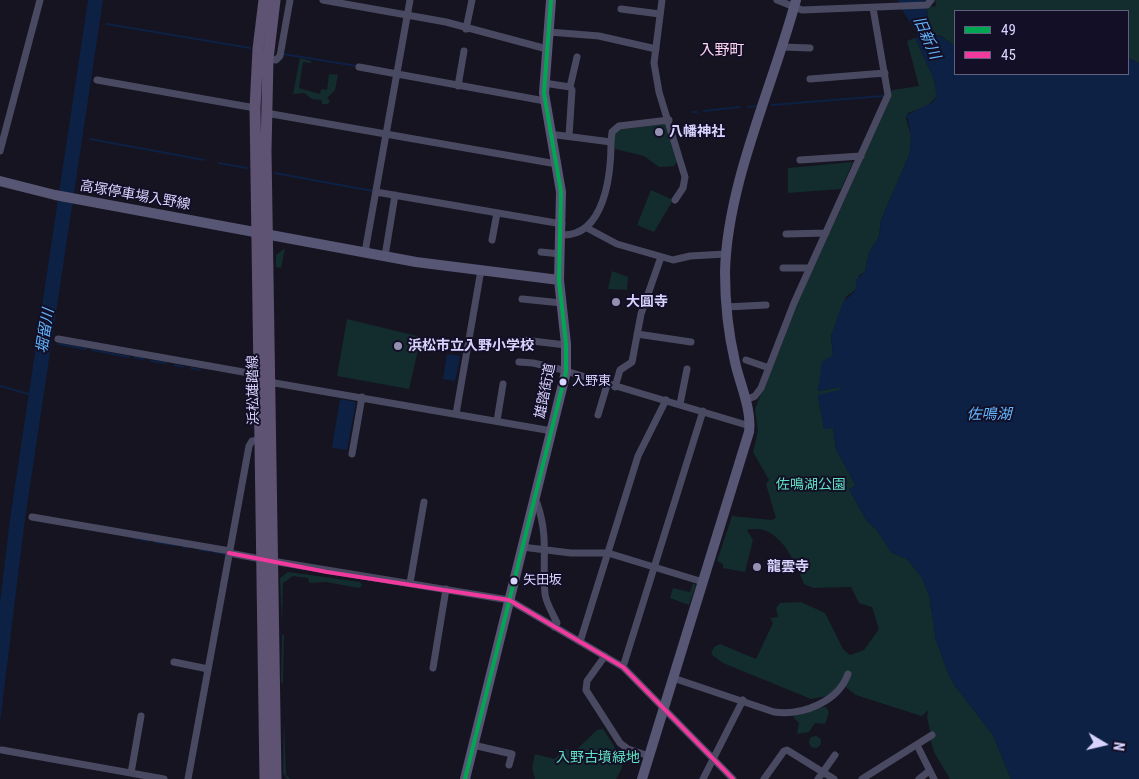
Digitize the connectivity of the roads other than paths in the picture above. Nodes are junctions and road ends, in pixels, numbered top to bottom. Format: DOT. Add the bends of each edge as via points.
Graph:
graph roads {
  1 [pos="40,0"];
  2 [pos="264,0"];
  3 [pos="275,0"];
  4 [pos="290,0"];
  5 [pos="323,0"];
  6 [pos="410,0"];
  7 [pos="472,0"];
  8 [pos="551,0"];
  9 [pos="662,0"];
  10 [pos="777,0"];
  11 [pos="822,0"];
  12 [pos="929,2"];
  13 [pos="795,4"];
  14 [pos="897,5"];
  15 [pos="873,8"];
  16 [pos="621,9"];
  17 [pos="820,10"];
  18 [pos="660,14"];
  19 [pos="407,15"];
  20 [pos="466,29"];
  21 [pos="549,32"];
  22 [pos="782,47"];
  23 [pos="810,48"];
  24 [pos="547,49"];
  25 [pos="656,49"];
  26 [pos="464,51"];
  27 [pos="577,57"];
  28 [pos="268,59"];
  29 [pos="359,67"];
  30 [pos="885,73"];
  31 [pos="397,74"];
  32 [pos="810,79"];
  33 [pos="97,80"];
  34 [pos="544,83"];
  35 [pos="458,86"];
  36 [pos="570,87"];
  37 [pos="545,101"];
  38 [pos="256,108"];
  39 [pos="266,113"];
  40 [pos="669,120"];
  41 [pos="386,133"];
  42 [pos="551,136"];
  43 [pos="569,136"];
  44 [pos="611,142"];
  45 [pos="0,152"];
  46 [pos="861,156"];
  47 [pos="800,160"];
  48 [pos="557,162"];
  49 [pos="0,181"];
  50 [pos="376,192"];
  51 [pos="395,195"];
  52 [pos="675,200"];
  53 [pos="496,214"];
  54 [pos="562,224"];
  55 [pos="587,228"];
  56 [pos="263,233"];
  57 [pos="826,233"];
  58 [pos="786,234"];
  59 [pos="561,236"];
  60 [pos="492,240"];
  61 [pos="365,252"];
  62 [pos="541,252"];
  63 [pos="560,254"];
  64 [pos="726,254"];
  65 [pos="385,256"];
  66 [pos="661,257"];
  67 [pos="783,268"];
  68 [pos="810,268"];
  69 [pos="481,270"];
  70 [pos="559,280"];
  71 [pos="522,299"];
  72 [pos="562,303"];
  73 [pos="766,305"];
  74 [pos="726,307"];
  75 [pos="637,334"];
  76 [pos="58,339"];
  77 [pos="523,340"];
  78 [pos="691,342"];
  79 [pos="566,345"];
  80 [pos="746,360"];
  81 [pos="519,362"];
  82 [pos="769,368"];
  83 [pos="687,370"];
  84 [pos="566,372"];
  85 [pos="264,378"];
  86 [pos="503,384"];
  87 [pos="611,386"];
  88 [pos="362,397"];
  89 [pos="666,400"];
  90 [pos="746,400"];
  91 [pos="680,404"];
  92 [pos="703,411"];
  93 [pos="456,414"];
  94 [pos="598,415"];
  95 [pos="497,421"];
  96 [pos="750,426"];
  97 [pos="552,431"];
  98 [pos="260,440"];
  99 [pos="352,454"];
  100 [pos="424,502"];
  101 [pos="533,502"];
  102 [pos="32,517"];
  103 [pos="522,547"];
  104 [pos="546,551"];
  105 [pos="230,552"];
  106 [pos="608,553"];
  107 [pos="267,560"];
  108 [pos="654,567"];
  109 [pos="703,582"];
  110 [pos="410,583"];
  111 [pos="446,589"];
  112 [pos="509,600"];
  113 [pos="554,627"];
  114 [pos="580,642"];
  115 [pos="605,656"];
  116 [pos="174,662"];
  117 [pos="623,667"];
  118 [pos="208,668"];
  119 [pos="433,668"];
  120 [pos="848,674"];
  121 [pos="674,678"];
  122 [pos="743,700"];
  123 [pos="664,709"];
  124 [pos="141,716"];
  125 [pos="932,735"];
  126 [pos="917,744"];
  127 [pos="473,745"];
  128 [pos="2,750"];
  129 [pos="835,755"];
  130 [pos="649,756"];
  131 [pos="713,759"];
  132 [pos="509,765"];
  133 [pos="930,770"];
  134 [pos="823,772"];
  135 [pos="130,773"];
  136 [pos="164,779"];
  137 [pos="188,779"];
  138 [pos="265,779"];
  139 [pos="276,779"];
  140 [pos="465,779"];
  141 [pos="642,779"];
  142 [pos="703,779"];
  143 [pos="733,779"];
  144 [pos="764,779"];
  145 [pos="818,779"];
  146 [pos="834,779"];
  147 [pos="862,779"];
  148 [pos="919,779"];
  149 [pos="934,779"];
  1 -- 45 [label="street"];
  2 -- 38 [label="main road, 浜松雄踏線" via="257,58"];
  3 -- 28 [label="main road, 浜松雄踏線"];
  4 -- 28 [label="street" via="280,56 276,60"];
  5 -- 19 [label="street"];
  6 -- 19 [label="street"];
  7 -- 20 [label="street"];
  8 -- 21 [label="street, 雄踏街道"];
  9 -- 18 [label="street"];
  10 -- 13 [label="street"];
  11 -- 17 [label="street"];
  12 -- 14 [label="street"];
  13 -- 17 [label="street" via="802,10"];
  13 -- 22 [label="street"];
  14 -- 15 [label="street"];
  15 -- 17 [label="street"];
  15 -- 30 [label="street"];
  16 -- 18 [label="street"];
  18 -- 25 [label="street"];
  19 -- 20 [label="street"];
  19 -- 31 [label="street"];
  20 -- 24 [label="street"];
  21 -- 24 [label="street, 雄踏街道"];
  21 -- 25 [label="street" via="599,36"];
  22 -- 23 [label="street"];
  22 -- 64 [label="street" via="736,197"];
  24 -- 34 [label="street, 雄踏街道"];
  25 -- 40 [label="street" via="654,63 659,92"];
  26 -- 35 [label="street"];
  27 -- 36 [label="street"];
  28 -- 39 [label="main road, 浜松雄踏線"];
  29 -- 31 [label="street"];
  30 -- 32 [label="street"];
  30 -- 46 [label="street" via="888,95"];
  31 -- 35 [label="street"];
  31 -- 41 [label="street"];
  33 -- 38 [label="street"];
  34 -- 36 [label="street"];
  34 -- 37 [label="street, 雄踏街道"];
  35 -- 37 [label="street"];
  36 -- 43 [label="street"];
  37 -- 42 [label="street, 雄踏街道"];
  38 -- 56 [label="main road, 浜松雄踏線"];
  39 -- 41 [label="street"];
  39 -- 56 [label="main road, 浜松雄踏線"];
  40 -- 44 [label="street" via="619,126 612,132"];
  40 -- 52 [label="street" via="685,177 683,188"];
  41 -- 48 [label="street"];
  41 -- 50 [label="street"];
  42 -- 43 [label="street"];
  42 -- 48 [label="street, 雄踏街道"];
  43 -- 44 [label="street"];
  44 -- 55 [label="street" via="605,189 595,218"];
  46 -- 47 [label="street"];
  46 -- 57 [label="street"];
  48 -- 54 [label="street, 雄踏街道"];
  49 -- 56 [label="street, 高塚停車場入野線" via="55,195"];
  50 -- 51 [label="street"];
  50 -- 61 [label="street"];
  51 -- 53 [label="street"];
  51 -- 65 [label="street"];
  53 -- 54 [label="street"];
  53 -- 60 [label="street"];
  54 -- 59 [label="street, 雄踏街道"];
  55 -- 59 [label="street"];
  55 -- 66 [label="street" via="617,244"];
  56 -- 61 [label="street, 高塚停車場入野線"];
  56 -- 85 [label="main road, 浜松雄踏線"];
  57 -- 58 [label="street"];
  57 -- 68 [label="street"];
  59 -- 63 [label="street, 雄踏街道"];
  61 -- 65 [label="street, 高塚停車場入野線"];
  62 -- 63 [label="street"];
  63 -- 70 [label="street, 雄踏街道"];
  64 -- 66 [label="street" via="677,260"];
  64 -- 74 [label="street"];
  65 -- 69 [label="street, 高塚停車場入野線"];
  66 -- 75 [label="street"];
  67 -- 68 [label="street"];
  68 -- 82 [label="street"];
  69 -- 70 [label="street, 高塚停車場入野線"];
  69 -- 93 [label="street"];
  70 -- 72 [label="street, 雄踏街道"];
  71 -- 72 [label="street"];
  72 -- 79 [label="street, 雄踏街道"];
  73 -- 74 [label="street"];
  74 -- 90 [label="street" via="733,353"];
  75 -- 78 [label="street"];
  75 -- 87 [label="street" via="632,362 620,370"];
  76 -- 85 [label="street"];
  77 -- 79 [label="street"];
  79 -- 84 [label="street, 雄踏街道"];
  80 -- 82 [label="street"];
  81 -- 84 [label="street"];
  82 -- 90 [label="street" via="759,393"];
  83 -- 91 [label="street"];
  84 -- 87 [label="street"];
  84 -- 97 [label="street, 雄踏街道"];
  85 -- 88 [label="street"];
  85 -- 98 [label="main road, 浜松雄踏線"];
  85 -- 107 [label="main road, 浜松雄踏線"];
  86 -- 95 [label="street"];
  87 -- 89 [label="street"];
  87 -- 94 [label="street"];
  88 -- 93 [label="street"];
  88 -- 99 [label="street"];
  89 -- 91 [label="street"];
  89 -- 106 [label="street" via="640,452"];
  90 -- 96 [label="street"];
  91 -- 92 [label="street"];
  92 -- 96 [label="street"];
  92 -- 108 [label="street"];
  93 -- 95 [label="street"];
  95 -- 97 [label="street"];
  96 -- 109 [label="street"];
  97 -- 101 [label="street, 雄踏街道"];
  98 -- 105 [label="street" via="250,443"];
  98 -- 107 [label="main road, 浜松雄踏線"];
  100 -- 110 [label="street"];
  101 -- 103 [label="street, 雄踏街道"];
  101 -- 104 [label="street" via="538,503"];
  102 -- 105 [label="street"];
  103 -- 104 [label="street"];
  103 -- 112 [label="street, 雄踏街道"];
  104 -- 106 [label="street"];
  104 -- 113 [label="street" via="545,595 557,623"];
  105 -- 107 [label="street"];
  105 -- 118 [label="street"];
  106 -- 108 [label="street"];
  106 -- 114 [label="street"];
  107 -- 110 [label="street"];
  107 -- 138 [label="main road, 浜松雄踏線"];
  107 -- 139 [label="main road, 浜松雄踏線"];
  108 -- 109 [label="street"];
  108 -- 117 [label="street"];
  109 -- 121 [label="street"];
  110 -- 111 [label="street"];
  111 -- 112 [label="street"];
  111 -- 119 [label="street"];
  112 -- 113 [label="street"];
  112 -- 127 [label="street, 雄踏街道"];
  113 -- 114 [label="street"];
  114 -- 115 [label="street"];
  115 -- 117 [label="street"];
  115 -- 130 [label="street" via="586,681 586,690 620,743"];
  116 -- 118 [label="street"];
  117 -- 123 [label="street"];
  118 -- 137 [label="street"];
  120 -- 122 [label="street" via="841,689 829,700 799,710 774,712"];
  121 -- 122 [label="street"];
  121 -- 123 [label="street"];
  122 -- 131 [label="street"];
  123 -- 130 [label="street"];
  123 -- 131 [label="street"];
  124 -- 135 [label="street"];
  125 -- 126 [label="street"];
  126 -- 133 [label="street"];
  126 -- 147 [label="street"];
  127 -- 132 [label="street" via="512,754"];
  127 -- 140 [label="street, 雄踏街道"];
  128 -- 135 [label="street"];
  129 -- 134 [label="street"];
  130 -- 141 [label="street"];
  131 -- 142 [label="street"];
  131 -- 143 [label="street"];
  133 -- 148 [label="street"];
  133 -- 149 [label="street"];
  134 -- 144 [label="street" via="787,750"];
  134 -- 145 [label="street"];
  134 -- 146 [label="street"];
  135 -- 136 [label="street"];
}
